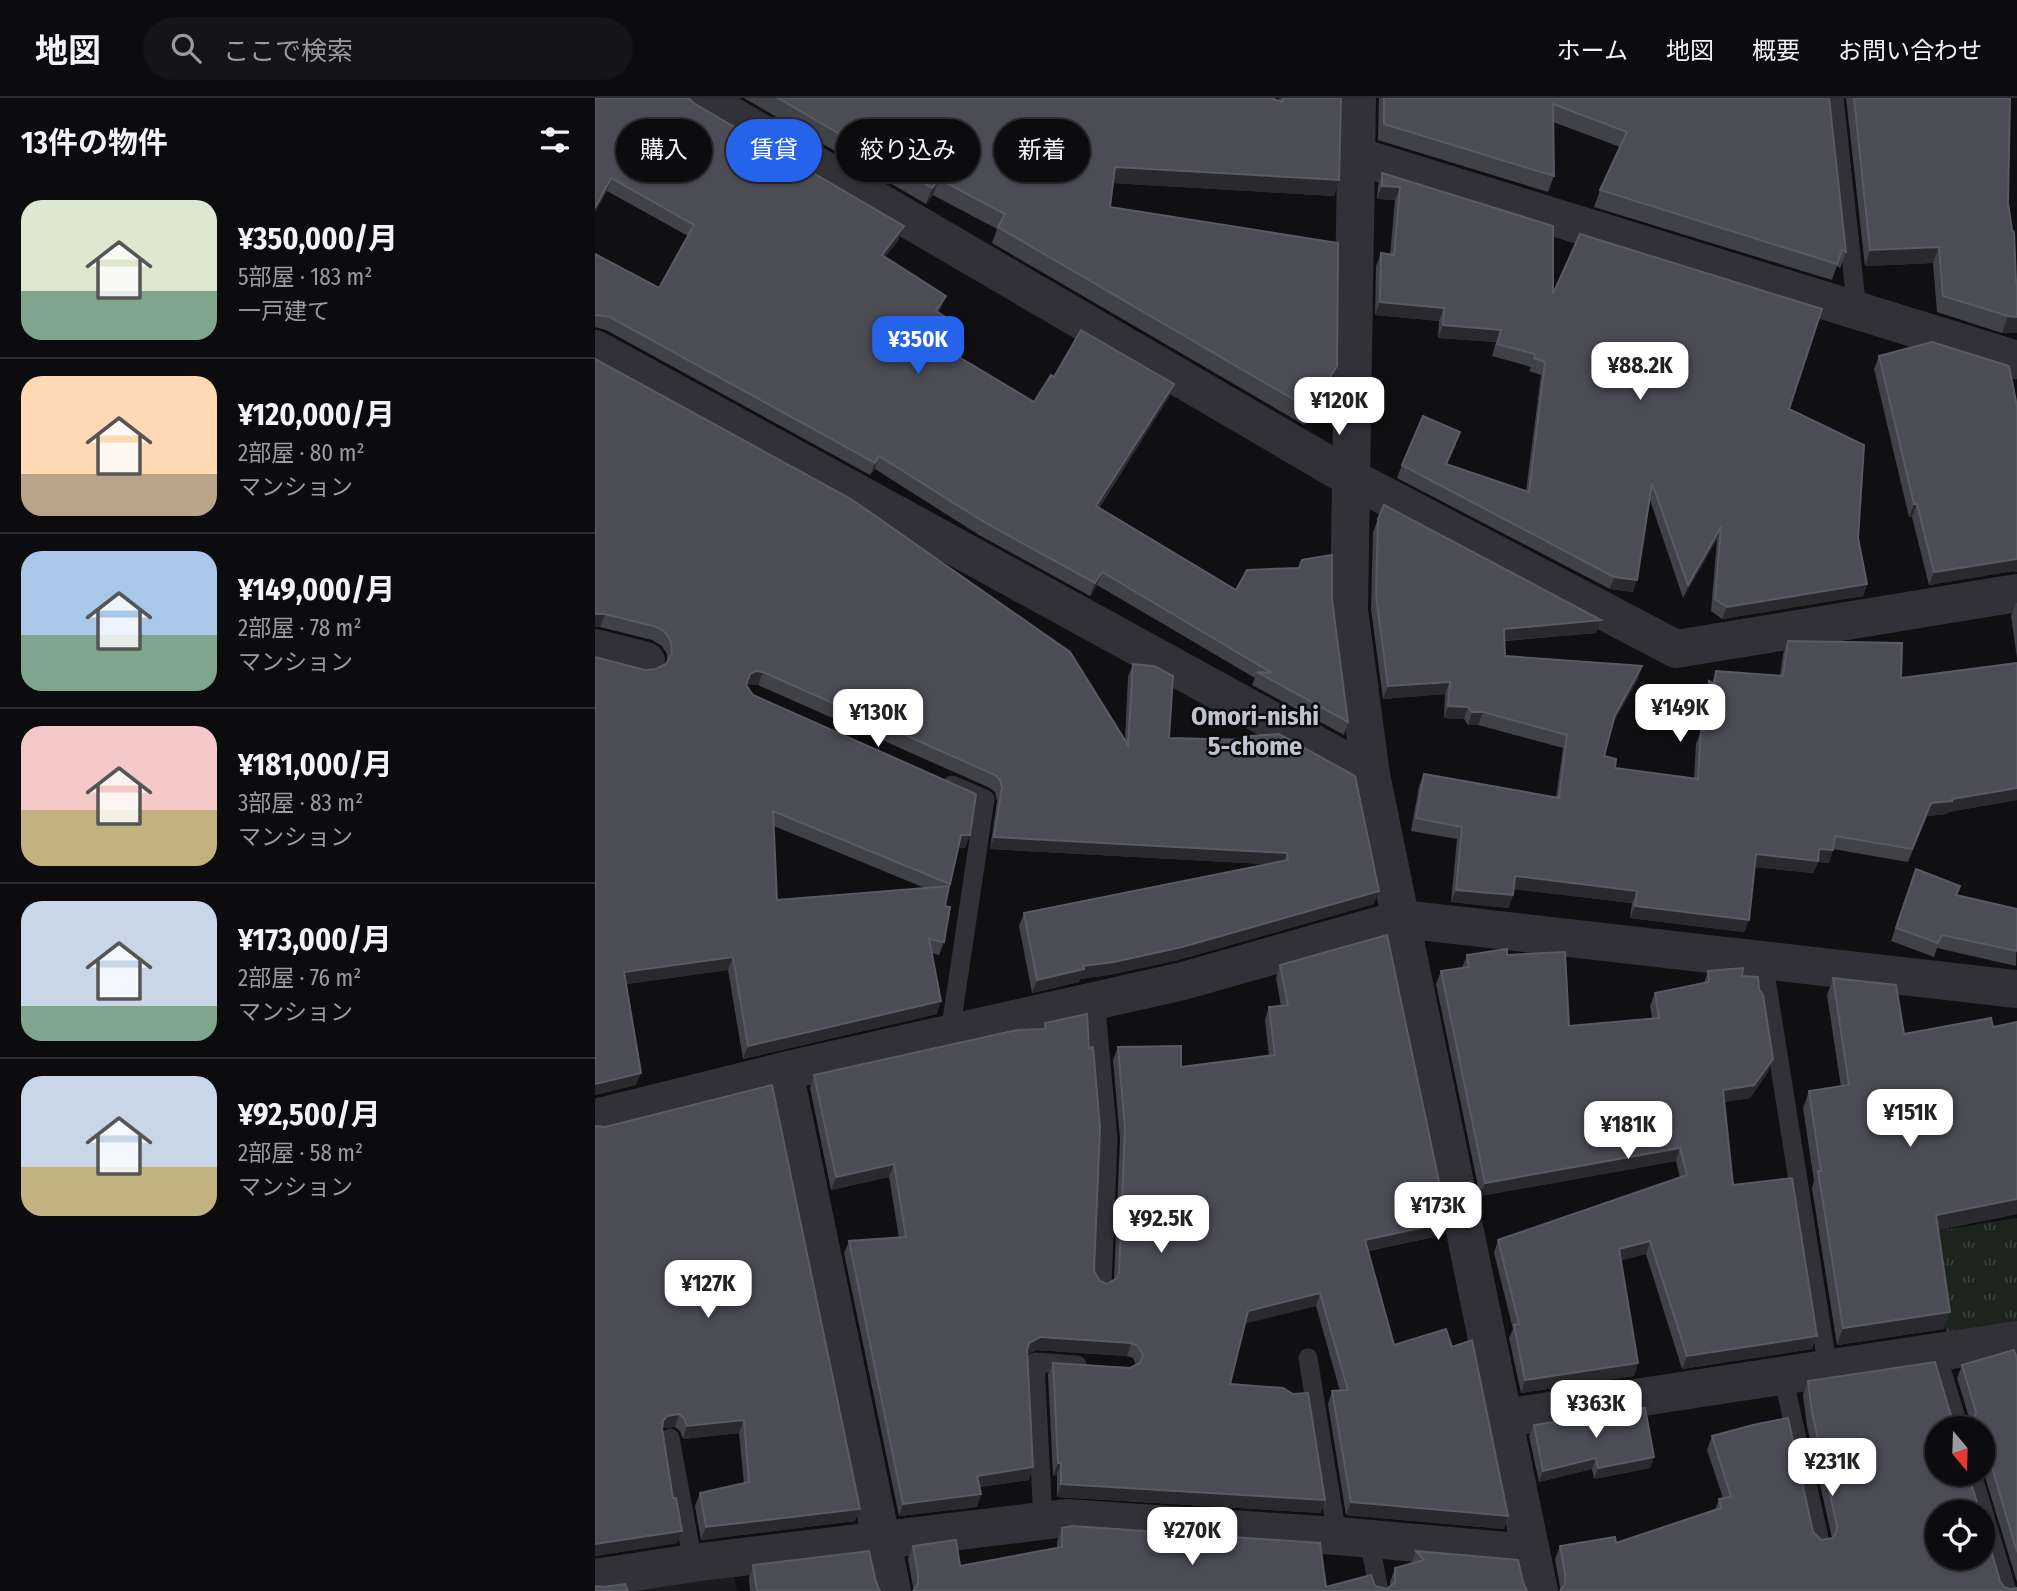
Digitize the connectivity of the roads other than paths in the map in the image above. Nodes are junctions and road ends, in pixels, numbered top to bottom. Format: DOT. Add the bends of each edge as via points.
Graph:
graph roads {
  1 [pos="701,98"];
  2 [pos="1357,98"];
  3 [pos="1834,98"];
  4 [pos="1356,156"];
  5 [pos="1857,311"];
  6 [pos="595,349"];
  7 [pos="2017,360"];
  8 [pos="1350,478"];
  9 [pos="2017,593"];
  10 [pos="595,648"];
  11 [pos="646,661"];
  12 [pos="1371,775"];
  13 [pos="936,778"];
  14 [pos="1402,919"];
  15 [pos="1763,960"];
  16 [pos="2017,989"];
  17 [pos="1095,999"];
  18 [pos="950,1033"];
  19 [pos="784,1071"];
  20 [pos="595,1118"];
  21 [pos="1102,1283"];
  22 [pos="2017,1340"];
  23 [pos="1936,1352"];
  24 [pos="1308,1358"];
  25 [pos="1100,1366"];
  26 [pos="1828,1369"];
  27 [pos="1783,1376"];
  28 [pos="1955,1416"];
  29 [pos="1504,1419"];
  30 [pos="670,1438"];
  31 [pos="1976,1486"];
  32 [pos="1043,1521"];
  33 [pos="1353,1538"];
  34 [pos="882,1541"];
  35 [pos="1820,1542"];
  36 [pos="1531,1553"];
  37 [pos="694,1563"];
  38 [pos="595,1577"];
  39 [pos="892,1591"];
  40 [pos="1379,1591"];
  41 [pos="1539,1591"];
  42 [pos="2007,1591"];
  1 -- 8 [label="street"];
  2 -- 4 [label="street"];
  3 -- 5 [label="lane"];
  4 -- 5 [label="street"];
  4 -- 8 [label="street"];
  5 -- 7 [label="street"];
  6 -- 12 [label="street"];
  8 -- 9 [label="street" via="1676,649"];
  8 -- 12 [label="street" via="1349,610"];
  10 -- 11 [label="street"];
  12 -- 14 [label="street"];
  13 -- 18 [label="lane" via="985,799"];
  14 -- 15 [label="street"];
  14 -- 17 [label="street" via="1207,974"];
  14 -- 29 [label="street"];
  15 -- 16 [label="street"];
  15 -- 26 [label="lane"];
  17 -- 18 [label="street"];
  17 -- 21 [label="lane" via="1108,1139"];
  18 -- 19 [label="street"];
  19 -- 20 [label="street"];
  19 -- 34 [label="street"];
  22 -- 23 [label="street"];
  23 -- 26 [label="street"];
  23 -- 28 [label="lane"];
  24 -- 33 [label="lane"];
  25 -- 32 [label="lane" via="1035,1362"];
  26 -- 27 [label="street"];
  27 -- 29 [label="street"];
  27 -- 35 [label="lane"];
  29 -- 36 [label="street"];
  30 -- 37 [label="lane"];
  31 -- 42 [label="lane"];
  32 -- 33 [label="street" via="1066,1518"];
  32 -- 34 [label="street"];
  33 -- 36 [label="street"];
  33 -- 40 [label="lane"];
  34 -- 37 [label="street"];
  34 -- 39 [label="street"];
  36 -- 41 [label="street"];
  37 -- 38 [label="street"];
}
